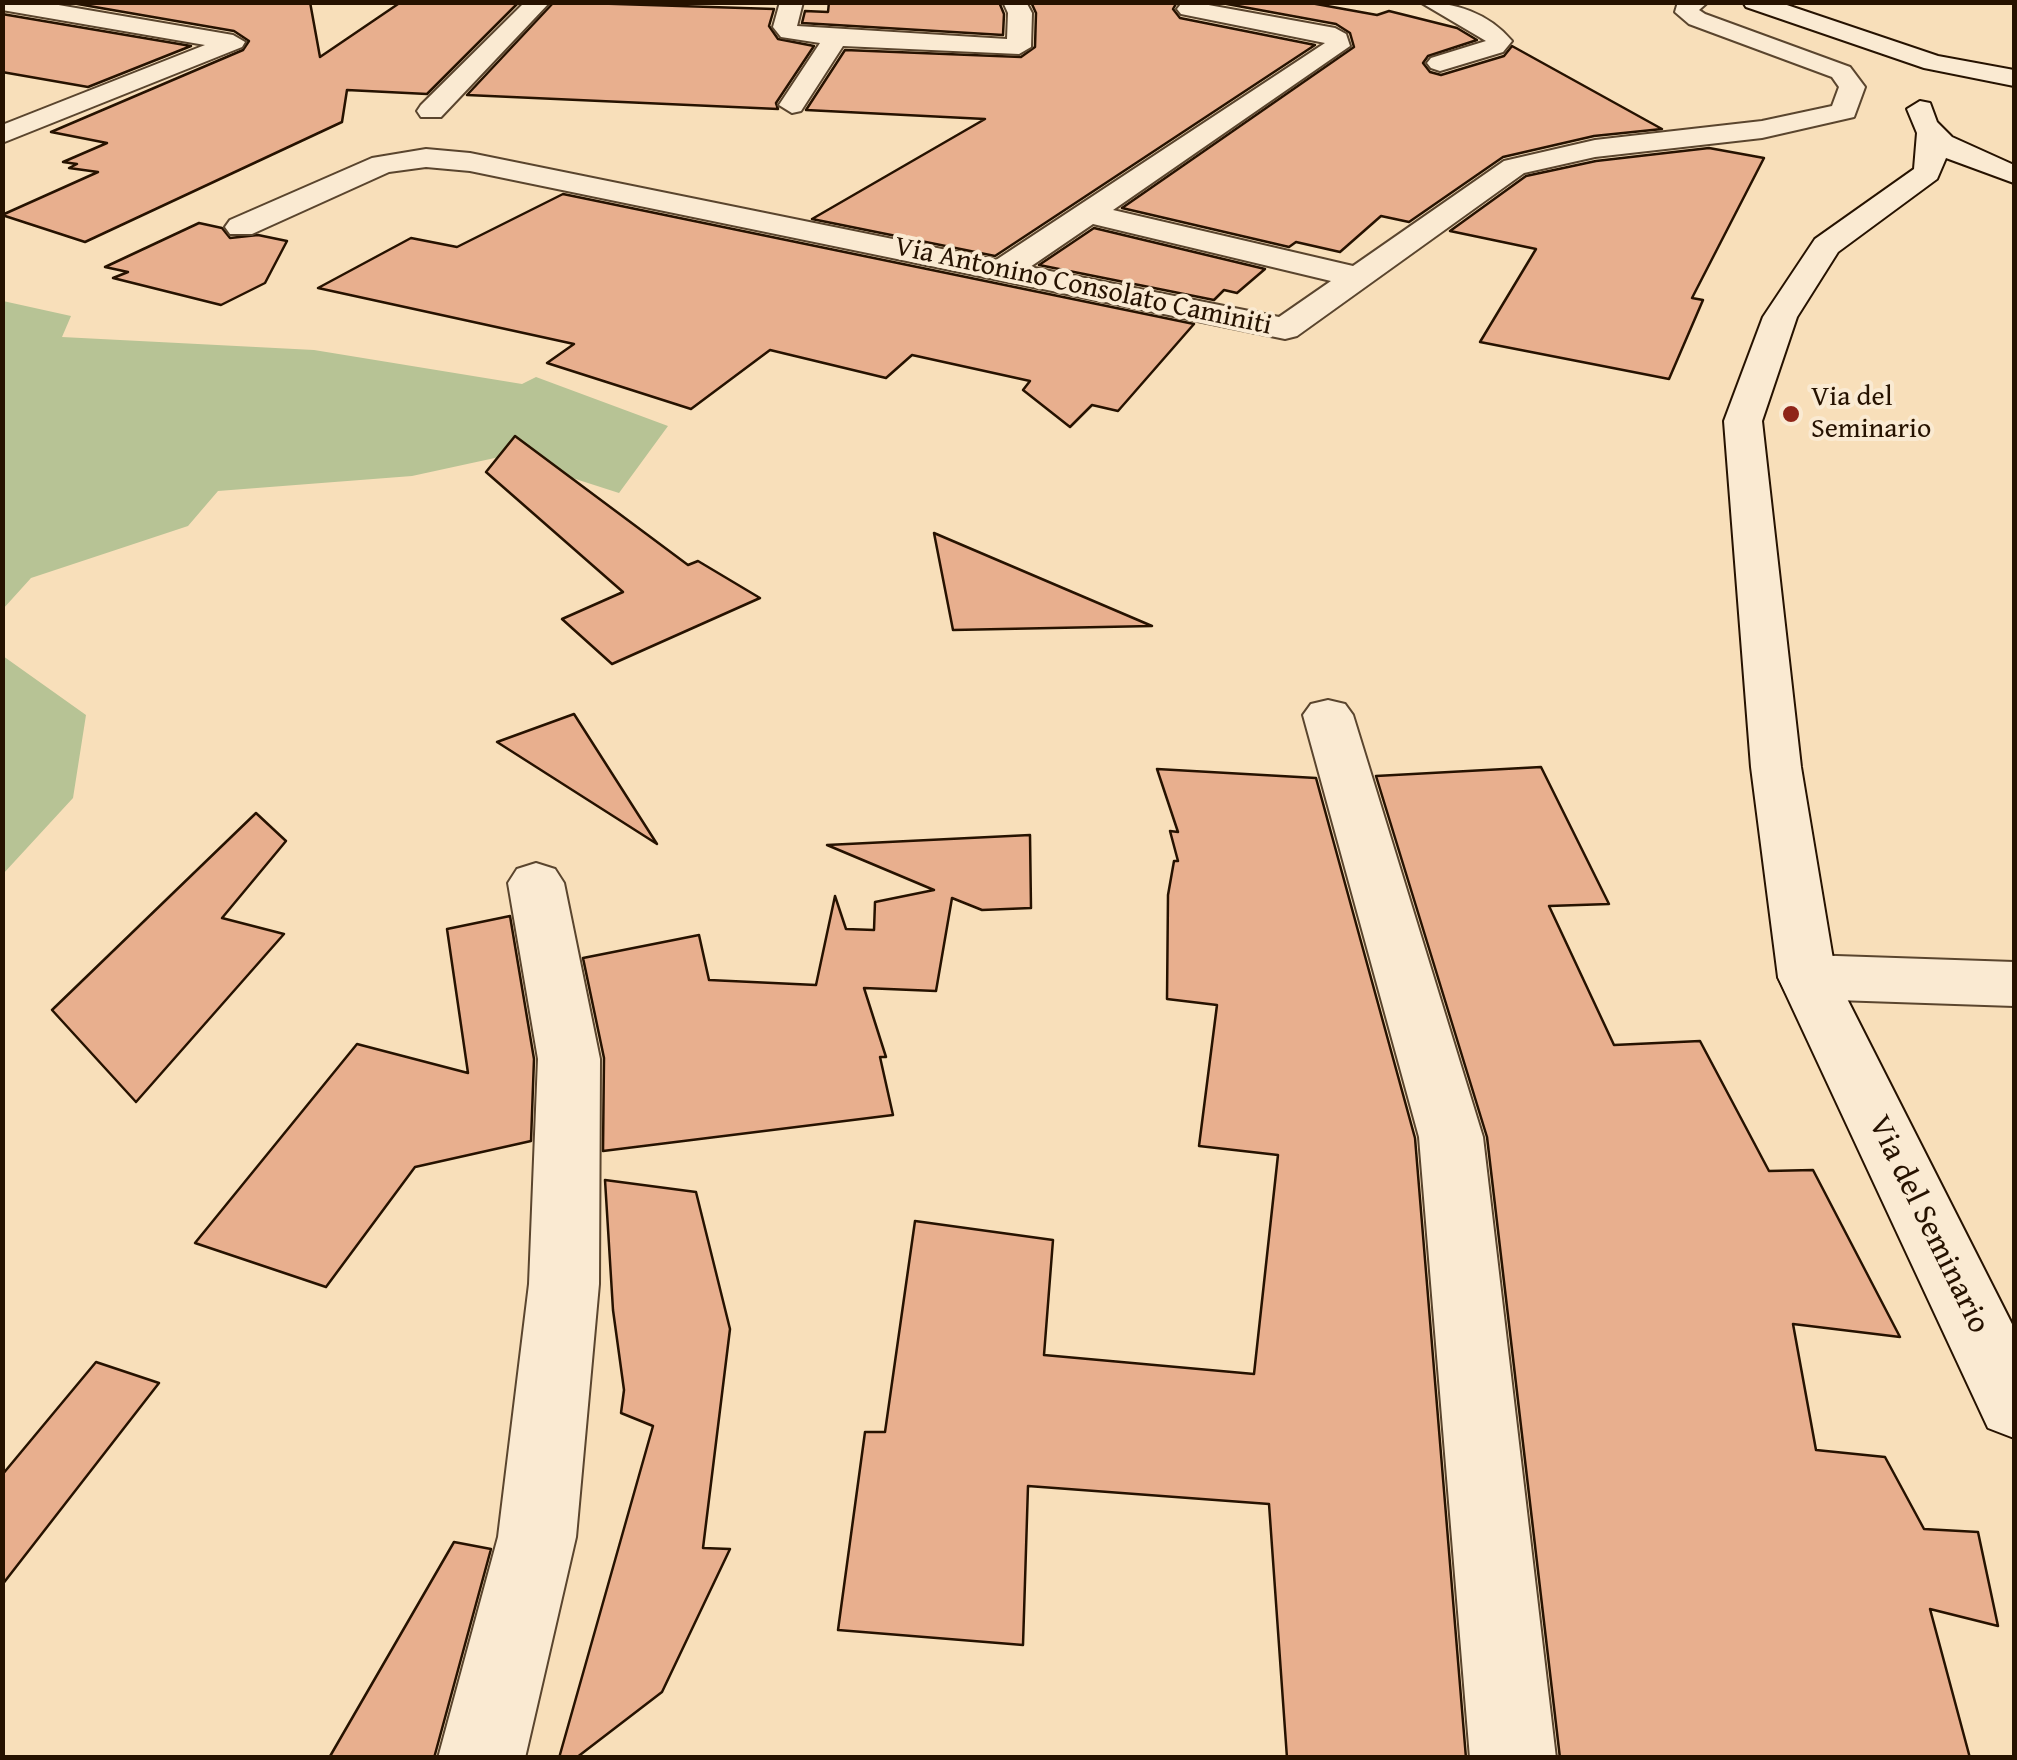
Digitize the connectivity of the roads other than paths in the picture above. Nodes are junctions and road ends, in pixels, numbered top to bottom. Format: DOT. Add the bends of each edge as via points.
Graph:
graph roads {
  1 [pos="116,2"];
  2 [pos="538,2"];
  3 [pos="792,2"];
  4 [pos="1014,2"];
  5 [pos="1431,2"];
  6 [pos="1697,2"];
  7 [pos="1716,2"];
  8 [pos="1754,2"];
  9 [pos="2,3"];
  10 [pos="1189,9"];
  11 [pos="80,16"];
  12 [pos="836,38"];
  13 [pos="1440,63"];
  14 [pos="2014,80"];
  15 [pos="792,105"];
  16 [pos="431,112"];
  17 [pos="1925,122"];
  18 [pos="2,134"];
  19 [pos="2014,174"];
  20 [pos="2014,188"];
  21 [pos="1882,209"];
  22 [pos="1085,213"];
  23 [pos="241,227"];
  24 [pos="1003,270"];
  25 [pos="1358,277"];
  26 [pos="1328,715"];
  27 [pos="536,883"];
  28 [pos="1806,977"];
  29 [pos="2014,984"];
  30 [pos="2014,1403"];
  31 [pos="480,1758"];
  32 [pos="1513,1758"];
  1 -- 11 [label="street"];
  2 -- 16 [label="street"];
  3 -- 12 [label="street" via="785,27 790,32"];
  4 -- 12 [label="street" via="1020,47"];
  5 -- 13 [label="street" via="1500,41"];
  6 -- 25 [label="street, Via Antonino Consolato Caminiti" via="1686,12 1841,72 1852,87 1844,111 1748,134 1548,156 1514,167"];
  7 -- 17 [label="street" via="1851,50 1898,79"];
  8 -- 14 [label="street" via="1933,63"];
  9 -- 11 [label="street"];
  10 -- 22 [label="street" via="1326,33 1338,46"];
  11 -- 18 [label="street" via="233,42"];
  12 -- 15 [label="street"];
  14 -- 17 [label="street" via="1954,87 1930,97"];
  17 -- 19 [label="street" via="1960,153"];
  17 -- 21 [label="street, Via del Seminario" via="1932,157 1927,173"];
  20 -- 21 [label="street" via="1965,190"];
  21 -- 28 [label="street, Via del Seminario" via="1826,246 1780,317 1743,421 1776,766"];
  22 -- 24 [label="street"];
  22 -- 25 [label="street"];
  23 -- 24 [label="street, Via Antonino Consolato Caminiti" via="382,164 426,158"];
  24 -- 25 [label="street, Via Antonino Consolato Caminiti" via="1285,329"];
  26 -- 32 [label="street" via="1451,1136"];
  27 -- 31 [label="street" via="569,1059 564,1284 537,1537"];
  28 -- 29 [label="street"];
  28 -- 30 [label="street, Via del Seminario"];
}
